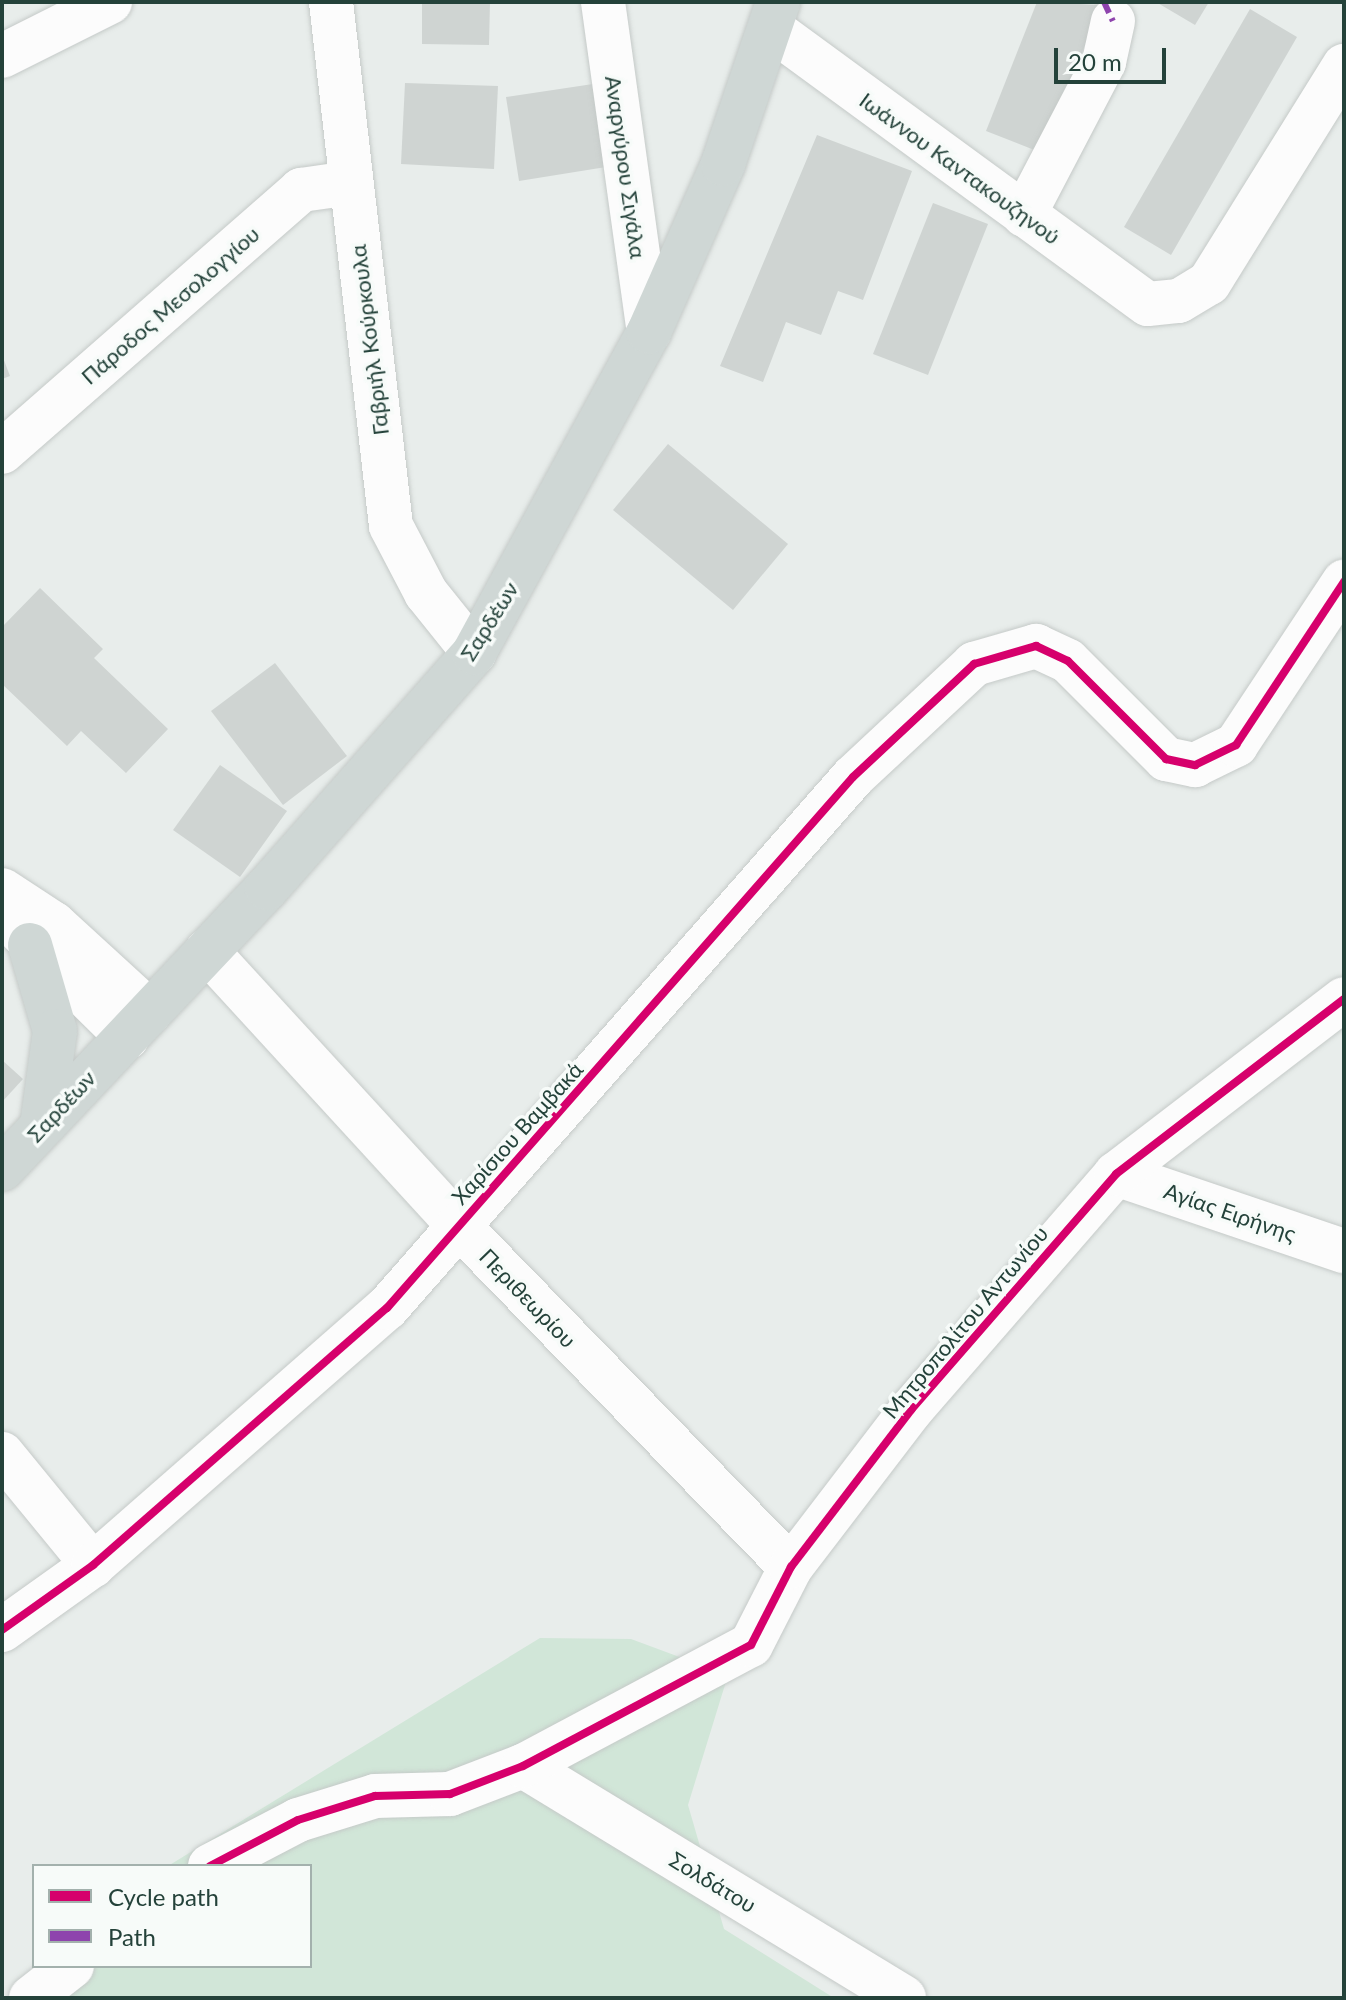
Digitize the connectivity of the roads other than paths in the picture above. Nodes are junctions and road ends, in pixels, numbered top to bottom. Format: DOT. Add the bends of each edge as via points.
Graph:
graph roads {
  1 [pos="110,2"];
  2 [pos="331,2"];
  3 [pos="603,2"];
  4 [pos="776,16"];
  5 [pos="1113,21"];
  6 [pos="2,56"];
  7 [pos="1344,66"];
  8 [pos="350,183"];
  9 [pos="1024,215"];
  10 [pos="649,332"];
  11 [pos="2,452"];
  12 [pos="1344,582"];
  13 [pos="474,653"];
  14 [pos="2,890"];
  15 [pos="2,906"];
  16 [pos="30,945"];
  17 [pos="207,951"];
  18 [pos="1344,999"];
  19 [pos="138,1024"];
  20 [pos="42,1126"];
  21 [pos="2,1169"];
  22 [pos="1116,1174"];
  23 [pos="458,1225"];
  24 [pos="1344,1251"];
  25 [pos="2,1454"];
  26 [pos="93,1565"];
  27 [pos="791,1567"];
  28 [pos="2,1630"];
  29 [pos="523,1766"];
  30 [pos="214,1864"];
  31 [pos="69,1968"];
  32 [pos="31,1998"];
  33 [pos="904,1998"];
  1 -- 6 [label="street"];
  2 -- 8 [label="street, Γαβριήλ Κούρκουλα"];
  3 -- 10 [label="street, Αναργύρου Σιγάλα"];
  4 -- 9 [label="street, Ιωάννου Καντακουζηνού"];
  4 -- 10 [label="main road, Σαρδέων"];
  5 -- 9 [label="street" via="1104,62"];
  7 -- 9 [label="street, Ιωάννου Καντακουζηνού" via="1209,283 1179,301 1148,304"];
  8 -- 11 [label="street, Πάροδος Μεσολογγίου" via="301,190"];
  8 -- 13 [label="street, Γαβριήλ Κούρκουλα" via="391,526 426,593"];
  10 -- 13 [label="main road, Σαρδέων"];
  12 -- 23 [label="street, Χαρίσιου Βαμβακά" via="1236,745 1195,765 1166,759 1068,661 1036,646 974,664 853,777"];
  13 -- 17 [label="main road, Σαρδέων"];
  14 -- 19 [label="street" via="54,924"];
  15 -- 16 [label="street"];
  16 -- 19 [label="street"];
  16 -- 20 [label="main road" via="55,1031"];
  17 -- 19 [label="main road, Σαρδέων"];
  17 -- 23 [label="street, Περιθεωρίου"];
  18 -- 22 [label="street, Μητροπολίτου Αντωνίου"];
  19 -- 20 [label="main road, Σαρδέων"];
  20 -- 21 [label="main road, Σαρδέων"];
  22 -- 24 [label="street, Αγίας Ειρήνης"];
  22 -- 27 [label="street, Μητροπολίτου Αντωνίου" via="911,1410"];
  23 -- 26 [label="street, Χαρίσιου Βαμβακά" via="387,1308"];
  23 -- 27 [label="street, Περιθεωρίου"];
  25 -- 26 [label="street"];
  26 -- 28 [label="street, Χαρίσιου Βαμβακά"];
  27 -- 29 [label="street, Μητροπολίτου Αντωνίου" via="751,1645"];
  29 -- 30 [label="street, Μητροπολίτου Αντωνίου" via="450,1794 375,1796 298,1820"];
  29 -- 33 [label="street, Σολδάτου"];
  31 -- 32 [label="street"];
}
